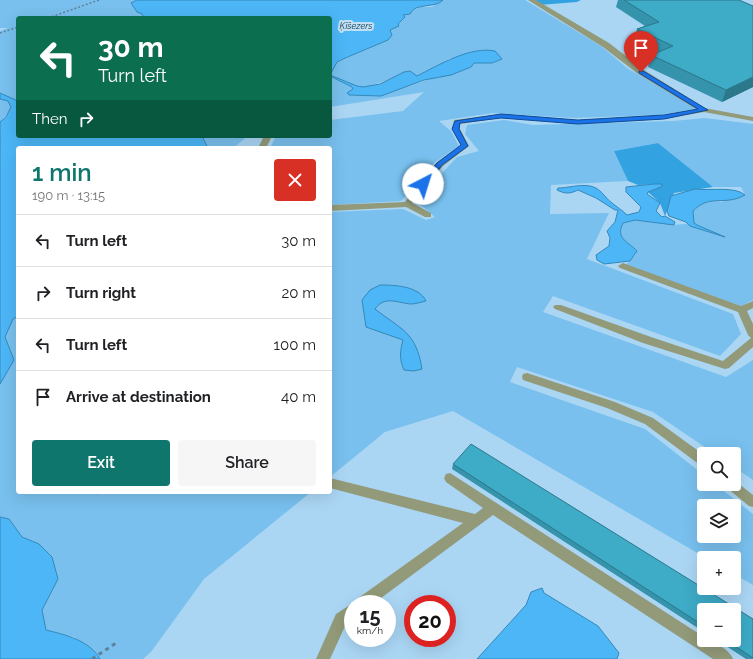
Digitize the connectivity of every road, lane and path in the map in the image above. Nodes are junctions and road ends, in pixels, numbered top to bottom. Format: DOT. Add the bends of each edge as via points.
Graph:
graph roads {
  1 [pos="99,0"];
  2 [pos="531,0"];
  3 [pos="54,16"];
  4 [pos="16,28"];
  5 [pos="0,33"];
  6 [pos="704,110"];
  7 [pos="753,119"];
  8 [pos="407,204"];
  9 [pos="332,208"];
  10 [pos="428,215"];
  11 [pos="623,266"];
  12 [pos="753,304"];
  13 [pos="558,307"];
  14 [pos="742,310"];
  15 [pos="753,335"];
  16 [pos="753,341"];
  17 [pos="527,377"];
  18 [pos="697,457"];
  19 [pos="450,478"];
  20 [pos="332,484"];
  21 [pos="740,491"];
  22 [pos="753,502"];
  23 [pos="493,508"];
  24 [pos="475,520"];
  25 [pos="374,595"];
  26 [pos="344,617"];
  27 [pos="116,643"];
  28 [pos="723,658"];
  29 [pos="92,659"];
  30 [pos="322,659"];
  1 -- 3 [label="path"];
  2 -- 6 [label="street" via="606,45 641,72"];
  4 -- 5 [label="path"];
  6 -- 7 [label="lane"];
  6 -- 8 [label="lane" via="664,117 578,122 501,116 458,122 456,129 465,146 440,164"];
  8 -- 9 [label="lane"];
  8 -- 10 [label="lane"];
  11 -- 14 [label="lane"];
  12 -- 14 [label="lane"];
  13 -- 16 [label="lane" via="646,340 725,365"];
  14 -- 15 [label="lane"];
  17 -- 18 [label="lane" via="611,405 649,421"];
  19 -- 23 [label="lane"];
  20 -- 24 [label="lane"];
  21 -- 22 [label="lane"];
  23 -- 24 [label="lane"];
  23 -- 28 [label="lane"];
  24 -- 25 [label="lane"];
  26 -- 30 [label="lane"];
  27 -- 29 [label="path"];
}
